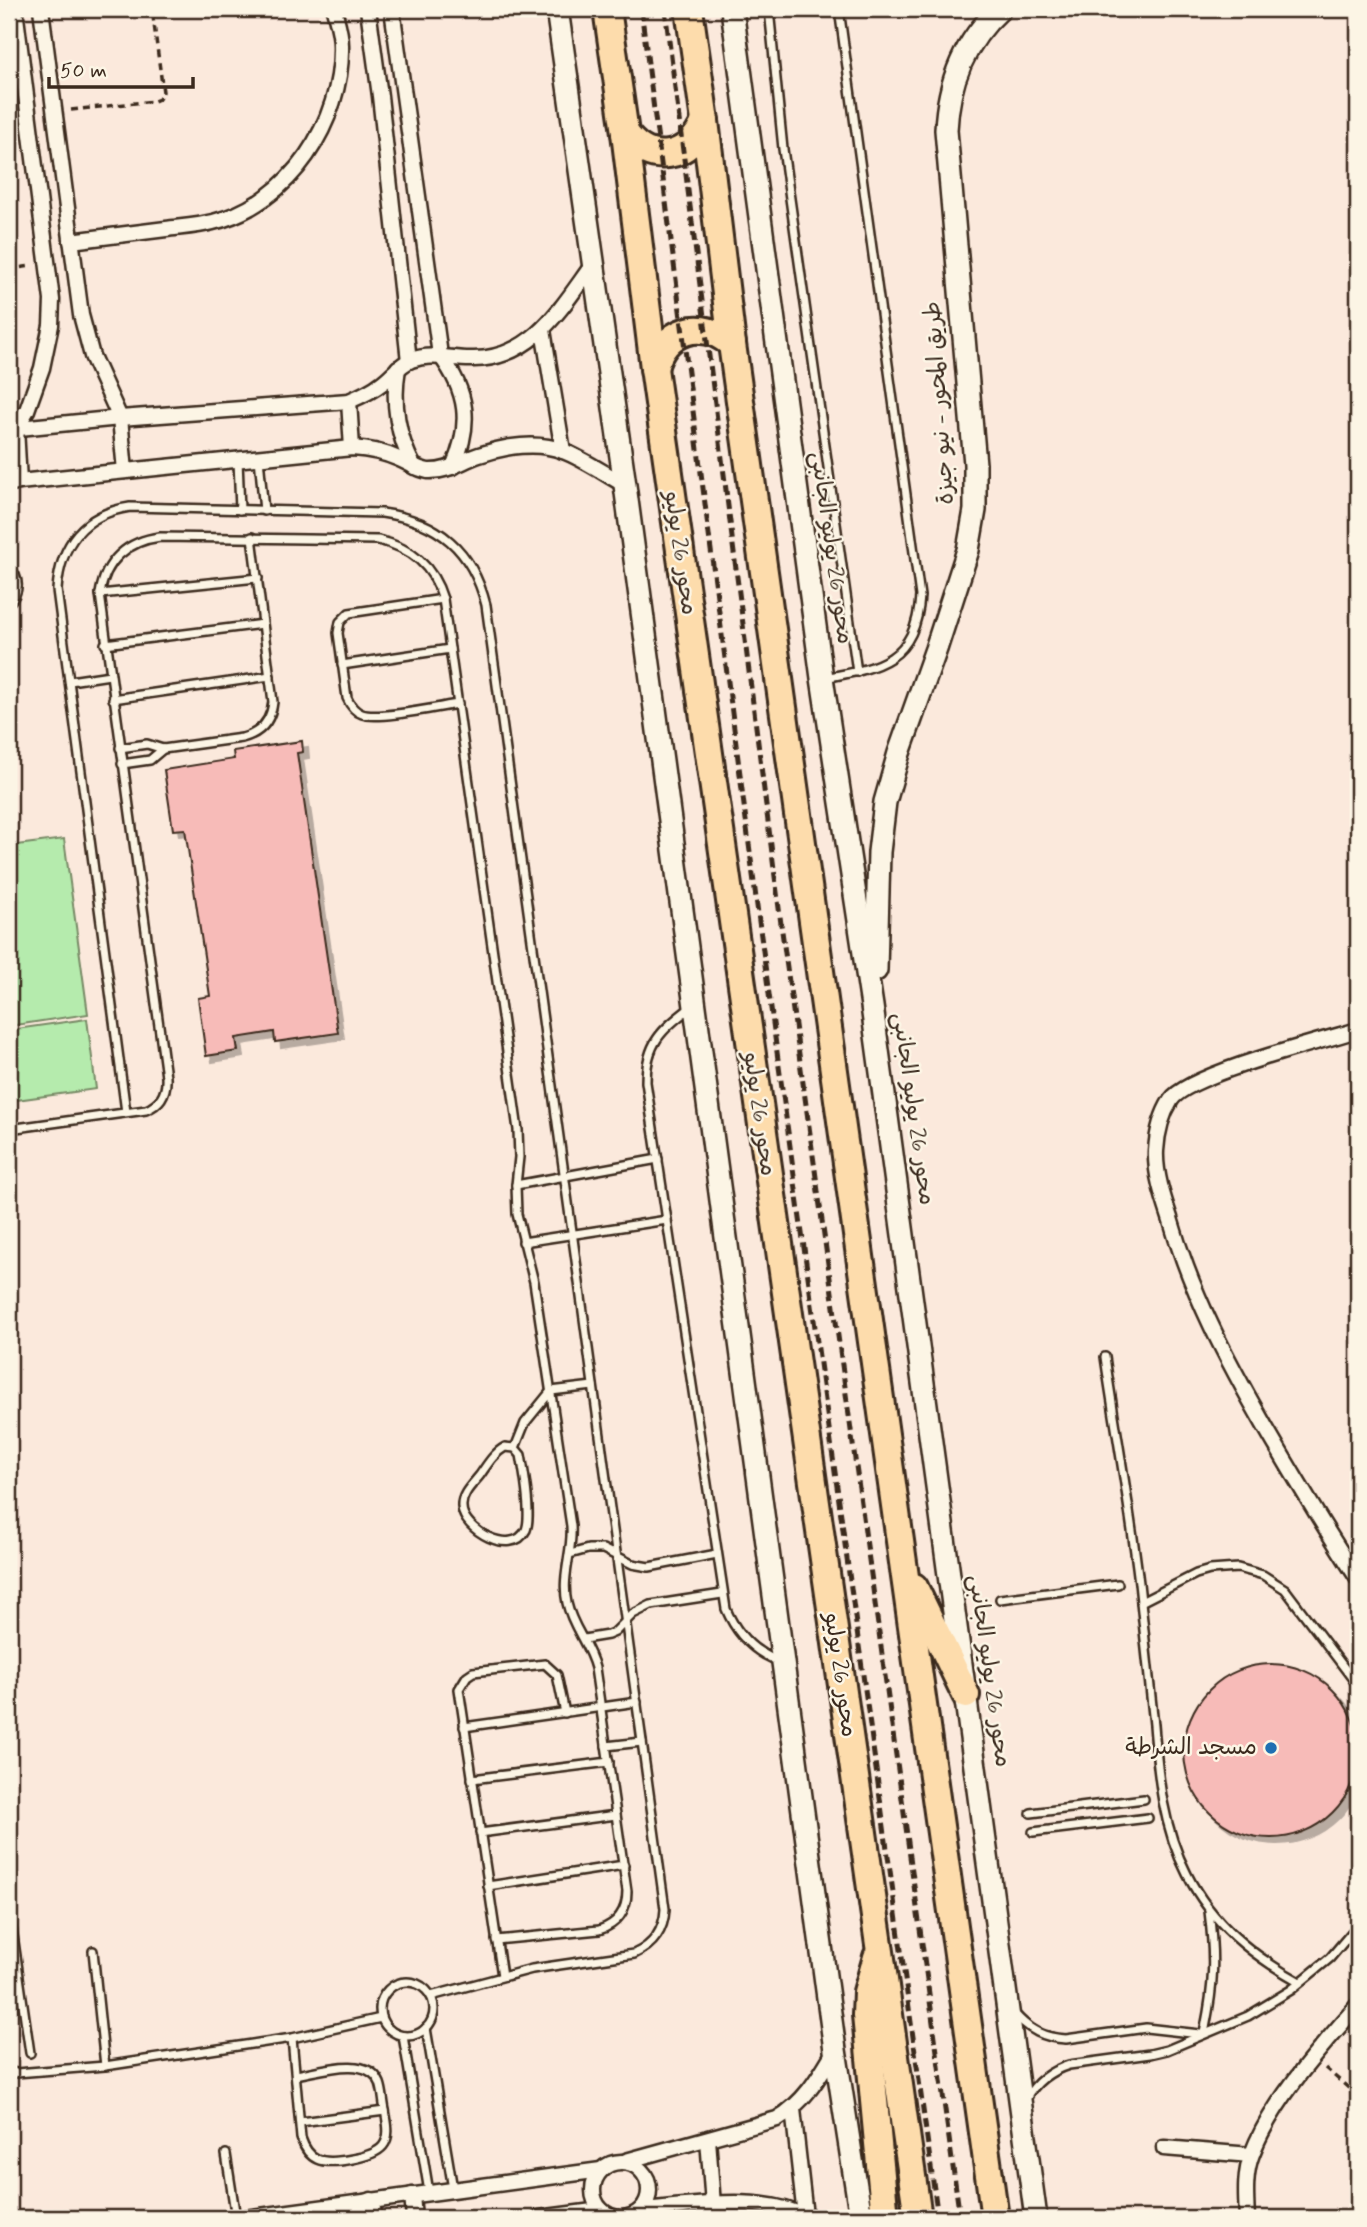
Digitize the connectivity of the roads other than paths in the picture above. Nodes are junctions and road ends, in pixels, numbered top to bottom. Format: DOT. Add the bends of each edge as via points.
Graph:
graph roads {
  1 [pos="15,9"];
  2 [pos="41,9"];
  3 [pos="334,9"];
  4 [pos="368,9"];
  5 [pos="392,9"];
  6 [pos="557,9"];
  7 [pos="607,9"];
  8 [pos="689,9"];
  9 [pos="732,9"];
  10 [pos="769,9"];
  11 [pos="839,9"];
  12 [pos="1000,9"];
  13 [pos="705,121"];
  14 [pos="625,133"];
  15 [pos="418,193"];
  16 [pos="391,196"];
  17 [pos="71,241"];
  18 [pos="594,263"];
  19 [pos="543,330"];
  20 [pos="732,344"];
  21 [pos="440,355"];
  22 [pos="403,365"];
  23 [pos="654,368"];
  24 [pos="349,401"];
  25 [pos="120,418"];
  26 [pos="12,428"];
  27 [pos="352,449"];
  28 [pos="563,451"];
  29 [pos="259,458"];
  30 [pos="238,460"];
  31 [pos="414,467"];
  32 [pos="453,467"];
  33 [pos="125,471"];
  34 [pos="14,483"];
  35 [pos="625,485"];
  36 [pos="240,510"];
  37 [pos="264,511"];
  38 [pos="252,537"];
  39 [pos="9,566"];
  40 [pos="258,578"];
  41 [pos="100,594"];
  42 [pos="443,599"];
  43 [pos="9,603"];
  44 [pos="263,624"];
  45 [pos="106,644"];
  46 [pos="450,649"];
  47 [pos="342,665"];
  48 [pos="857,672"];
  49 [pos="110,675"];
  50 [pos="270,676"];
  51 [pos="822,678"];
  52 [pos="70,681"];
  53 [pos="113,699"];
  54 [pos="458,704"];
  55 [pos="120,748"];
  56 [pos="163,749"];
  57 [pos="122,764"];
  58 [pos="695,1005"];
  59 [pos="872,1006"];
  60 [pos="1358,1030"];
  61 [pos="126,1112"];
  62 [pos="9,1129"];
  63 [pos="657,1159"];
  64 [pos="564,1176"];
  65 [pos="516,1185"];
  66 [pos="667,1220"];
  67 [pos="572,1235"];
  68 [pos="523,1242"];
  69 [pos="1105,1357"];
  70 [pos="593,1386"];
  71 [pos="551,1391"];
  72 [pos="515,1448"];
  73 [pos="569,1554"];
  74 [pos="717,1554"];
  75 [pos="617,1556"];
  76 [pos="903,1565"];
  77 [pos="1358,1579"];
  78 [pos="1118,1584"];
  79 [pos="722,1594"];
  80 [pos="1000,1598"];
  81 [pos="1140,1602"];
  82 [pos="626,1621"];
  83 [pos="584,1639"];
  84 [pos="783,1662"];
  85 [pos="1358,1686"];
  86 [pos="966,1695"];
  87 [pos="637,1702"];
  88 [pos="601,1708"];
  89 [pos="565,1713"];
  90 [pos="464,1727"];
  91 [pos="642,1742"];
  92 [pos="606,1746"];
  93 [pos="608,1762"];
  94 [pos="472,1779"];
  95 [pos="1144,1799"];
  96 [pos="1031,1813"];
  97 [pos="616,1815"];
  98 [pos="1148,1818"];
  99 [pos="1033,1832"];
  100 [pos="480,1833"];
  101 [pos="624,1866"];
  102 [pos="488,1886"];
  103 [pos="9,1907"];
  104 [pos="1209,1910"];
  105 [pos="10,1920"];
  106 [pos="1358,1925"];
  107 [pos="496,1940"];
  108 [pos="11,1944"];
  109 [pos="880,1949"];
  110 [pos="93,1951"];
  111 [pos="502,1976"];
  112 [pos="1300,1983"];
  113 [pos="431,1996"];
  114 [pos="1007,2002"];
  115 [pos="1358,2005"];
  116 [pos="381,2018"];
  117 [pos="426,2028"];
  118 [pos="1202,2034"];
  119 [pos="402,2036"];
  120 [pos="292,2038"];
  121 [pos="835,2049"];
  122 [pos="30,2053"];
  123 [pos="105,2066"];
  124 [pos="9,2071"];
  125 [pos="296,2075"];
  126 [pos="793,2109"];
  127 [pos="385,2111"];
  128 [pos="1022,2112"];
  129 [pos="300,2122"];
  130 [pos="708,2139"];
  131 [pos="1164,2148"];
  132 [pos="226,2154"];
  133 [pos="1251,2155"];
  134 [pos="625,2161"];
  135 [pos="601,2169"];
  136 [pos="453,2189"];
  137 [pos="429,2192"];
  138 [pos="412,2195"];
  139 [pos="371,2200"];
  140 [pos="713,2205"];
  141 [pos="601,2210"];
  142 [pos="642,2210"];
  143 [pos="807,2217"];
  144 [pos="236,2218"];
  145 [pos="245,2218"];
  146 [pos="374,2218"];
  147 [pos="414,2218"];
  148 [pos="539,2218"];
  149 [pos="861,2218"];
  150 [pos="884,2218"];
  151 [pos="918,2218"];
  152 [pos="995,2218"];
  153 [pos="1035,2218"];
  154 [pos="1247,2218"];
  1 -- 26 [label="street" via="52,300 47,347 27,410"];
  2 -- 17 [label="street"];
  3 -- 17 [label="street" via="341,43 334,101 308,154 289,177 242,212 214,222"];
  4 -- 16 [label="street"];
  5 -- 15 [label="street"];
  6 -- 18 [label="main road"];
  7 -- 14 [label="highway, محور 26 يوليو"];
  8 -- 13 [label="highway"];
  9 -- 51 [label="main road, محور 26 يوليو الجانبى"];
  10 -- 48 [label="lane" via="783,149"];
  11 -- 48 [label="lane" via="920,596 916,623 903,647 883,664"];
  12 -- 59 [label="main road, طريق المحور - نيو جيزة" via="965,53 947,110 975,510 963,568 885,802"];
  13 -- 14 [label="highway" via="688,146 669,154 639,148"];
  13 -- 20 [label="highway"];
  14 -- 23 [label="highway, محور 26 يوليو"];
  15 -- 16 [label="street"];
  15 -- 21 [label="street"];
  16 -- 22 [label="street"];
  17 -- 25 [label="street" via="86,336"];
  18 -- 19 [label="street"];
  18 -- 35 [label="main road"];
  19 -- 21 [label="street" via="512,351 495,356 467,359"];
  19 -- 28 [label="street"];
  20 -- 23 [label="highway" via="716,332 686,331 661,349"];
  20 -- 76 [label="highway"];
  21 -- 22 [label="street"];
  21 -- 32 [label="street" via="460,389 464,409 465,429"];
  22 -- 24 [label="street" via="384,382"];
  22 -- 31 [label="street" via="394,402 400,436"];
  23 -- 109 [label="highway, محور 26 يوليو"];
  24 -- 25 [label="street"];
  24 -- 27 [label="street"];
  25 -- 26 [label="street"];
  25 -- 33 [label="street"];
  26 -- 34 [label="street"];
  27 -- 29 [label="street"];
  27 -- 31 [label="street" via="385,453"];
  28 -- 32 [label="street" via="518,446 484,453"];
  28 -- 35 [label="street"];
  29 -- 30 [label="street"];
  29 -- 37 [label="lane"];
  30 -- 33 [label="street"];
  30 -- 36 [label="lane"];
  31 -- 32 [label="street" via="427,471"];
  33 -- 34 [label="street"];
  35 -- 58 [label="main road"];
  36 -- 37 [label="lane"];
  36 -- 52 [label="lane" via="130,507 104,514 82,528 65,550 58,576"];
  37 -- 64 [label="lane" via="382,513 415,520 456,547 475,574 486,605"];
  38 -- 40 [label="lane"];
  38 -- 41 [label="lane" via="138,541 111,563"];
  38 -- 42 [label="lane" via="392,543 425,564"];
  39 -- 43 [label="lane" via="18,583"];
  40 -- 41 [label="lane"];
  40 -- 44 [label="lane"];
  41 -- 45 [label="lane"];
  42 -- 46 [label="lane"];
  42 -- 47 [label="lane" via="349,613 338,627"];
  44 -- 45 [label="lane"];
  44 -- 50 [label="lane"];
  45 -- 49 [label="lane"];
  46 -- 47 [label="lane"];
  46 -- 54 [label="lane"];
  47 -- 54 [label="lane" via="349,702 365,715"];
  48 -- 51 [label="lane"];
  49 -- 52 [label="lane"];
  49 -- 53 [label="lane"];
  50 -- 53 [label="lane"];
  50 -- 56 [label="lane" via="272,710 259,731 242,738"];
  51 -- 59 [label="main road, محور 26 يوليو الجانبى"];
  52 -- 61 [label="lane"];
  53 -- 55 [label="lane"];
  54 -- 65 [label="lane" via="518,1130"];
  55 -- 56 [label="lane" via="147,744"];
  55 -- 57 [label="lane"];
  56 -- 57 [label="lane" via="150,760"];
  57 -- 61 [label="lane" via="166,1084 152,1107"];
  58 -- 63 [label="lane" via="660,1034 648,1056 646,1082"];
  58 -- 84 [label="main road"];
  59 -- 86 [label="main road, محور 26 يوليو الجانبى"];
  60 -- 77 [label="street" via="1197,1082 1172,1098 1159,1128 1156,1153 1176,1240 1208,1322 1292,1474"];
  61 -- 62 [label="lane"];
  63 -- 64 [label="lane"];
  63 -- 66 [label="lane"];
  64 -- 65 [label="lane"];
  64 -- 67 [label="lane"];
  65 -- 68 [label="lane"];
  66 -- 67 [label="lane"];
  66 -- 74 [label="lane"];
  67 -- 68 [label="lane"];
  67 -- 70 [label="lane"];
  68 -- 71 [label="lane"];
  69 -- 81 [label="lane"];
  70 -- 71 [label="lane"];
  70 -- 75 [label="lane"];
  71 -- 72 [label="lane" via="525,1423"];
  71 -- 73 [label="lane" via="571,1526"];
  72 -- 72 [label="lane" via="500,1449 462,1501 468,1523 502,1542 519,1538 528,1522 522,1460"];
  73 -- 75 [label="lane" via="596,1548"];
  73 -- 83 [label="lane" via="567,1605"];
  74 -- 75 [label="lane" via="649,1567"];
  74 -- 79 [label="lane"];
  75 -- 82 [label="lane"];
  76 -- 86 [label="highway"];
  76 -- 152 [label="highway"];
  78 -- 80 [label="lane"];
  79 -- 82 [label="lane" via="651,1605"];
  79 -- 84 [label="lane" via="739,1633 758,1652"];
  81 -- 85 [label="lane" via="1210,1570 1238,1568 1263,1575 1285,1589"];
  81 -- 104 [label="lane" via="1163,1802 1186,1874"];
  82 -- 83 [label="lane" via="608,1635"];
  82 -- 87 [label="lane"];
  83 -- 88 [label="lane" via="595,1668"];
  84 -- 121 [label="main road"];
  86 -- 114 [label="main road, محور 26 يوليو الجانبى"];
  87 -- 88 [label="lane"];
  87 -- 91 [label="lane"];
  88 -- 89 [label="lane"];
  88 -- 92 [label="lane"];
  89 -- 90 [label="lane"];
  89 -- 90 [label="lane" via="559,1680 550,1667 540,1663 480,1670 467,1676 459,1689"];
  90 -- 94 [label="lane"];
  91 -- 92 [label="lane"];
  91 -- 111 [label="lane" via="665,1909 657,1936 643,1950 625,1956"];
  92 -- 93 [label="lane"];
  93 -- 94 [label="lane"];
  93 -- 97 [label="lane"];
  94 -- 100 [label="lane"];
  95 -- 96 [label="lane"];
  97 -- 100 [label="lane"];
  97 -- 101 [label="lane"];
  98 -- 99 [label="lane"];
  100 -- 102 [label="lane"];
  101 -- 102 [label="lane"];
  101 -- 107 [label="lane" via="625,1908 607,1927"];
  102 -- 107 [label="lane"];
  103 -- 105 [label="lane"];
  104 -- 112 [label="lane" via="1236,1939"];
  104 -- 118 [label="lane" via="1213,1993"];
  105 -- 108 [label="lane"];
  106 -- 112 [label="lane" via="1330,1958"];
  107 -- 111 [label="lane"];
  108 -- 122 [label="lane"];
  109 -- 150 [label="highway" via="867,1992 866,2015"];
  109 -- 151 [label="highway, محور 26 يوليو"];
  110 -- 123 [label="lane"];
  111 -- 113 [label="lane"];
  112 -- 118 [label="lane" via="1248,2016"];
  113 -- 116 [label="lane" via="420,1985 396,1984 384,1994"];
  113 -- 117 [label="lane" via="434,2013"];
  114 -- 118 [label="lane" via="1022,2022 1054,2038 1146,2028"];
  114 -- 128 [label="main road, محور 26 يوليو الجانبى"];
  115 -- 133 [label="street" via="1312,2057"];
  116 -- 119 [label="lane" via="389,2030"];
  116 -- 120 [label="lane"];
  117 -- 119 [label="lane"];
  117 -- 136 [label="lane"];
  118 -- 128 [label="lane" via="1150,2054 1058,2068 1039,2081"];
  119 -- 137 [label="lane"];
  120 -- 123 [label="lane"];
  120 -- 125 [label="lane"];
  121 -- 126 [label="street"];
  121 -- 149 [label="main road"];
  123 -- 124 [label="lane"];
  125 -- 127 [label="lane" via="364,2067 380,2082"];
  125 -- 129 [label="lane"];
  126 -- 130 [label="street" via="777,2119"];
  126 -- 143 [label="street"];
  127 -- 129 [label="lane"];
  127 -- 129 [label="lane" via="387,2135 381,2148 369,2156 331,2161 306,2151"];
  128 -- 153 [label="main road, محور 26 يوليو الجانبى"];
  130 -- 134 [label="street"];
  130 -- 140 [label="street"];
  131 -- 133 [label="street"];
  132 -- 144 [label="lane"];
  133 -- 154 [label="street"];
  134 -- 135 [label="street"];
  134 -- 142 [label="street" via="647,2176 650,2194"];
  135 -- 136 [label="street"];
  135 -- 141 [label="street" via="593,2195"];
  136 -- 137 [label="street"];
  137 -- 138 [label="street"];
  138 -- 139 [label="street"];
  138 -- 147 [label="street"];
  139 -- 145 [label="street"];
  139 -- 146 [label="street"];
  140 -- 142 [label="street"];
  140 -- 143 [label="street" via="768,2206"];
  141 -- 142 [label="street" via="617,2218"];
  141 -- 148 [label="street"];
}
